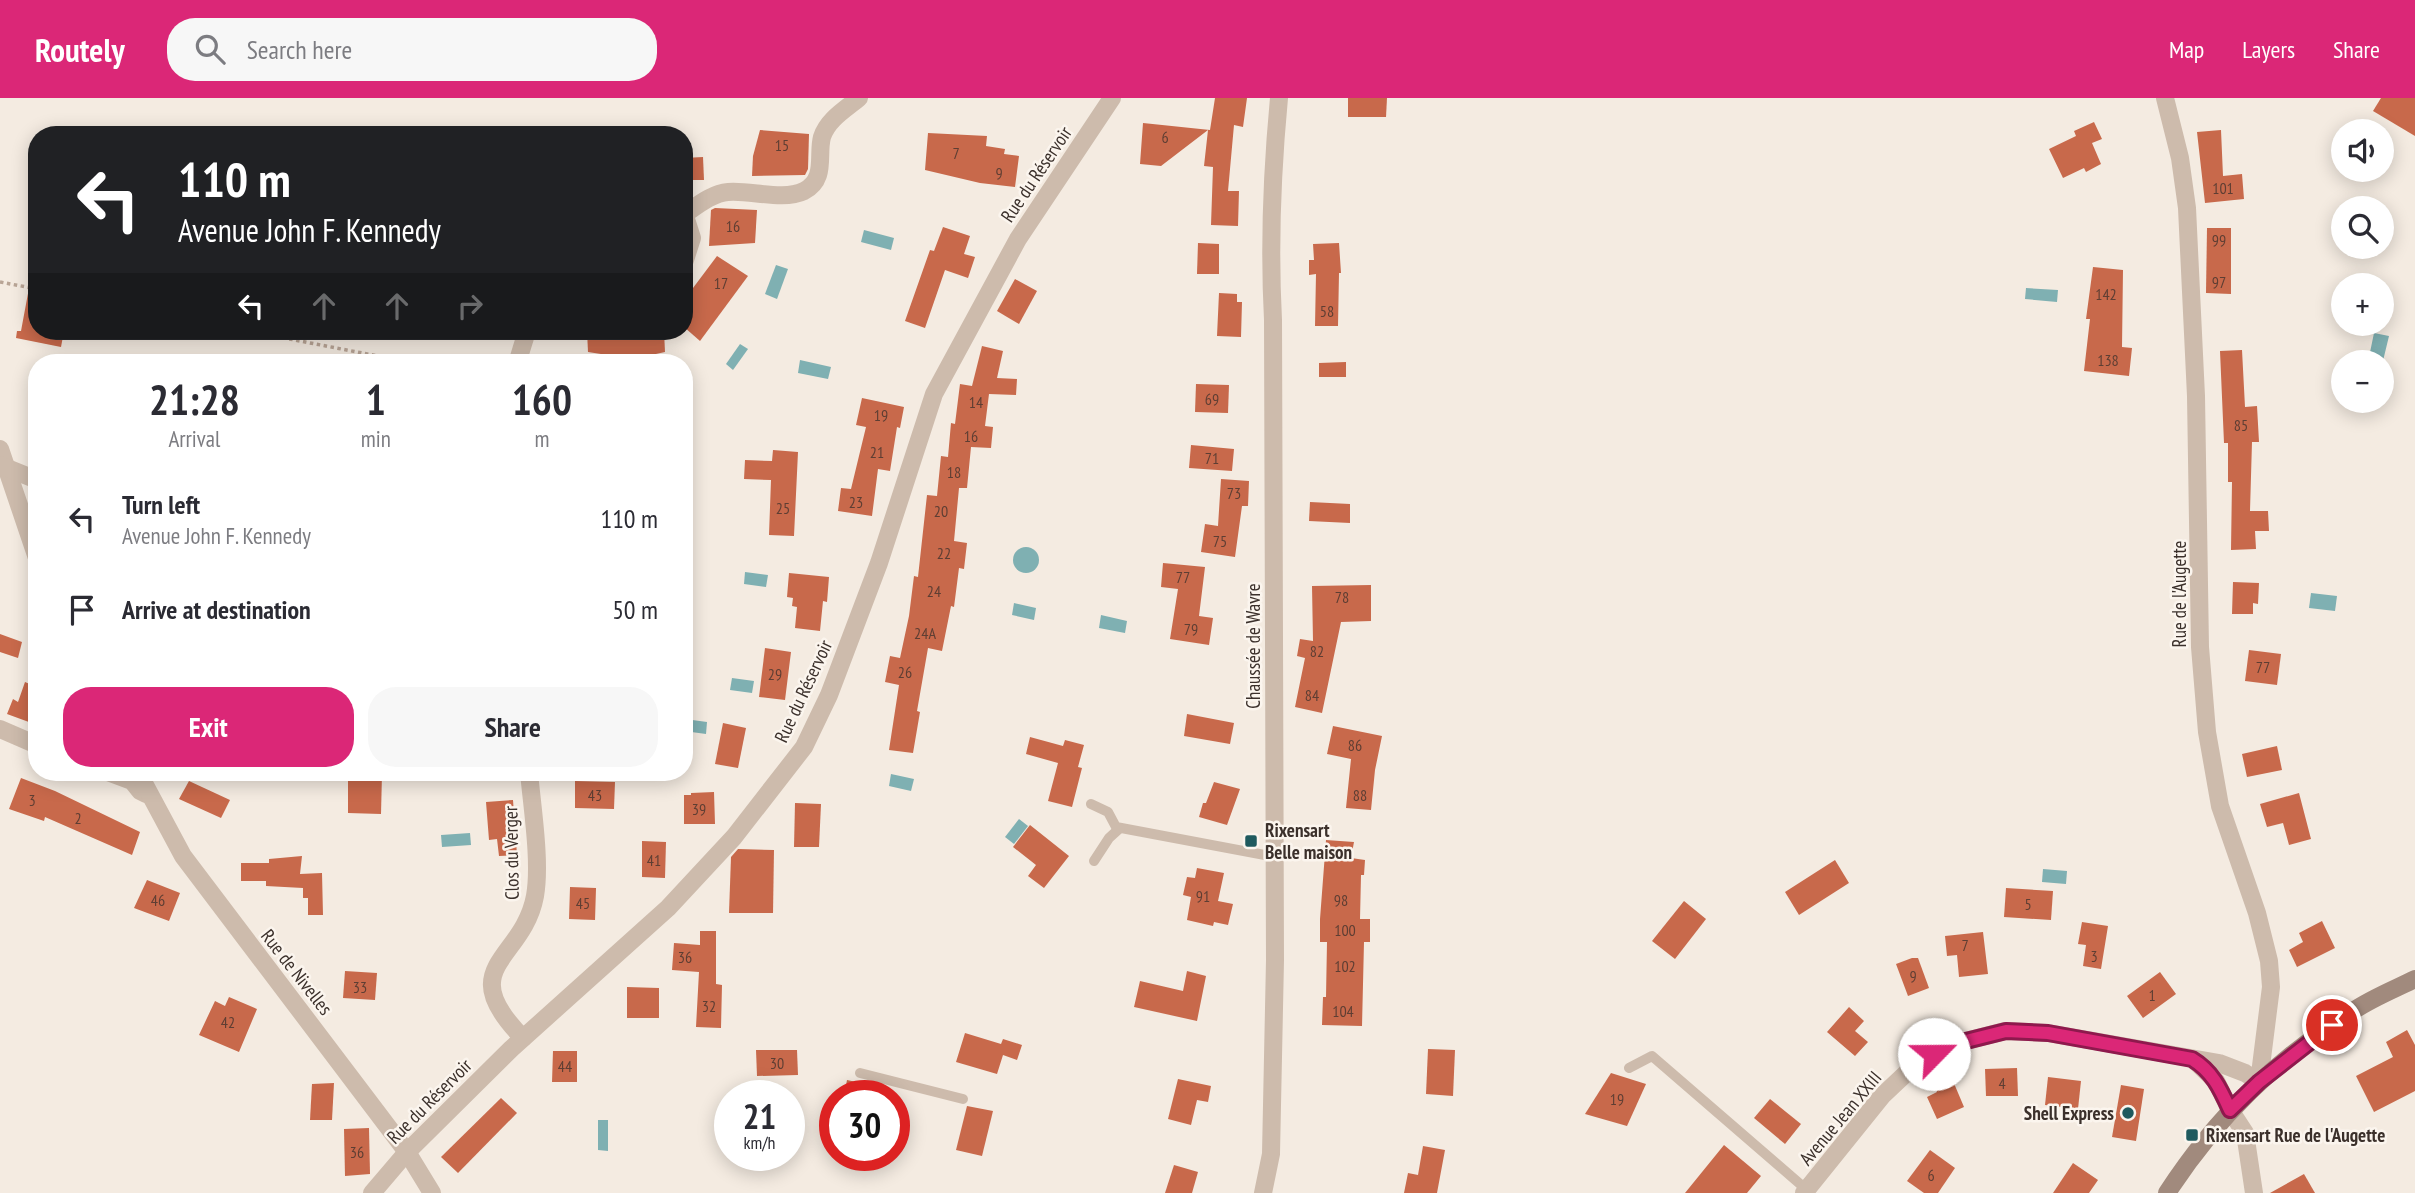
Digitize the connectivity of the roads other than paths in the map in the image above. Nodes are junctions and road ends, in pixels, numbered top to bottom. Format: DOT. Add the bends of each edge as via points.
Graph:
graph roads {
  1 [pos="859,98"];
  2 [pos="1112,98"];
  3 [pos="1279,98"];
  4 [pos="2165,98"];
  5 [pos="693,208"];
  6 [pos="0,449"];
  7 [pos="3,466"];
  8 [pos="28,476"];
  9 [pos="28,534"];
  10 [pos="0,729"];
  11 [pos="28,741"];
  12 [pos="132,781"];
  13 [pos="142,781"];
  14 [pos="530,781"];
  15 [pos="150,796"];
  16 [pos="1091,804"];
  17 [pos="1120,828"];
  18 [pos="1275,857"];
  19 [pos="1094,861"];
  20 [pos="2415,979"];
  21 [pos="523,1038"];
  22 [pos="2192,1059"];
  23 [pos="1629,1068"];
  24 [pos="860,1073"];
  25 [pos="2259,1082"];
  26 [pos="963,1098"];
  27 [pos="2230,1110"];
  28 [pos="407,1152"];
  29 [pos="1805,1192"];
  30 [pos="372,1193"];
  31 [pos="432,1193"];
  32 [pos="1263,1193"];
  33 [pos="2167,1193"];
  34 [pos="2254,1193"];
  1 -- 5 [label="street" via="838,114 822,137 818,177 804,191 727,192"];
  2 -- 21 [label="street, Rue du Réservoir" via="1018,239 934,394 879,563 829,695 804,747 734,837 668,908"];
  3 -- 18 [label="street, Chaussée de Wavre" via="1270,253"];
  4 -- 25 [label="street, Rue de l'Augette" via="2180,158 2187,218 2196,396 2200,647 2209,746 2220,806 2270,961"];
  6 -- 7 [label="street"];
  7 -- 8 [label="street"];
  7 -- 9 [label="street"];
  10 -- 11 [label="street"];
  12 -- 15 [label="street"];
  13 -- 15 [label="street, Rue de Nivelles"];
  14 -- 21 [label="street, Clos du Verger" via="536,893 521,931 492,976 500,1007"];
  15 -- 28 [label="street, Rue de Nivelles" via="183,856"];
  16 -- 17 [label="lane" via="1108,812"];
  17 -- 18 [label="lane"];
  17 -- 19 [label="lane"];
  18 -- 32 [label="street, Chaussée de Wavre" via="1272,1129"];
  20 -- 25 [label="main road" via="2355,1010"];
  21 -- 28 [label="street, Rue du Réservoir"];
  22 -- 25 [label="street, Avenue Jean XXIII" via="2219,1063"];
  22 -- 27 [label="street" via="2216,1081"];
  22 -- 29 [label="street, Avenue Jean XXIII" via="2048,1033 2006,1031 1950,1045 1917,1063 1882,1096"];
  23 -- 29 [label="lane" via="1652,1056"];
  24 -- 26 [label="lane"];
  25 -- 27 [label="main road"];
  27 -- 33 [label="main road"];
  27 -- 34 [label="street" via="2245,1133"];
  28 -- 30 [label="street, Rue du Réservoir"];
  28 -- 31 [label="street, Rue de Nivelles"];
}
